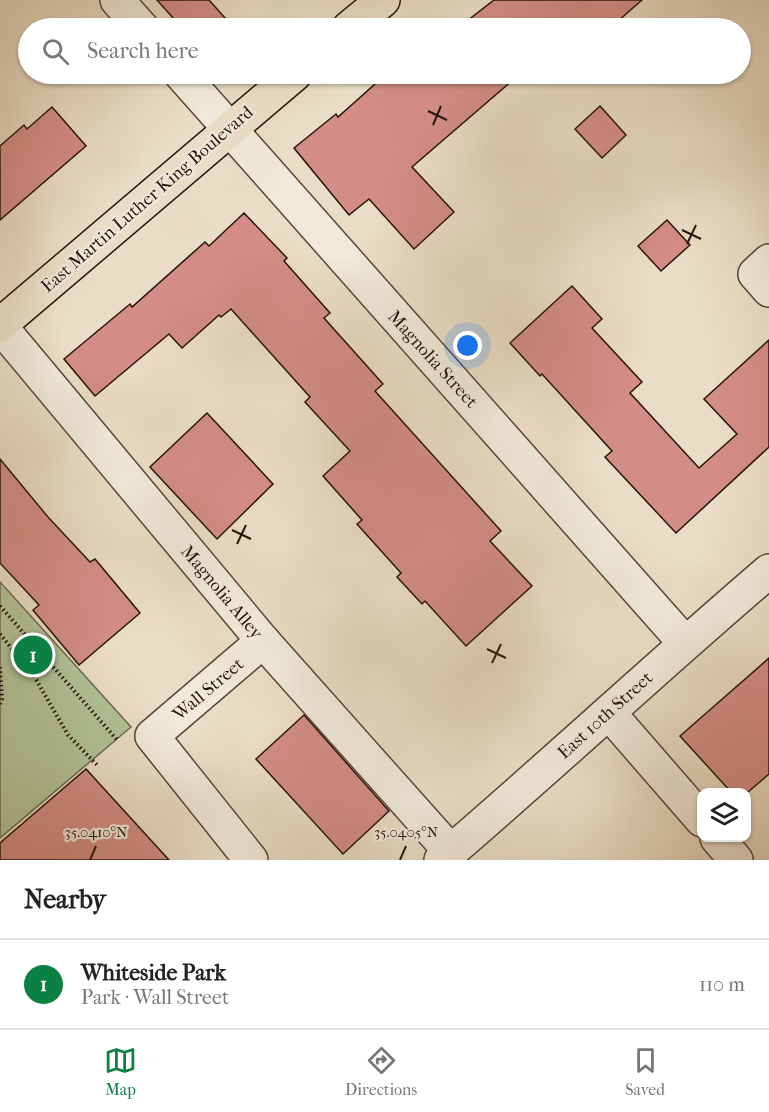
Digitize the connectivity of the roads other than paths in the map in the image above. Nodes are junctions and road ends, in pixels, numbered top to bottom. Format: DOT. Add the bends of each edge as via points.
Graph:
graph roads {
  1 [pos="117,0"];
  2 [pos="383,0"];
  3 [pos="133,18"];
  4 [pos="361,18"];
  5 [pos="190,84"];
  6 [pos="283,84"];
  7 [pos="229,129"];
  8 [pos="769,261"];
  9 [pos="769,290"];
  10 [pos="0,325"];
  11 [pos="769,571"];
  12 [pos="263,642"];
  13 [pos="685,643"];
  14 [pos="609,713"];
  15 [pos="697,814"];
  16 [pos="721,842"];
  17 [pos="446,856"];
  18 [pos="251,860"];
  19 [pos="736,860"];
  1 -- 3 [label="street"];
  2 -- 4 [label="main road"];
  5 -- 7 [label="street, Magnolia Street"];
  6 -- 7 [label="main road, East Martin Luther King Boulevard"];
  7 -- 10 [label="main road, East Martin Luther King Boulevard"];
  7 -- 13 [label="street, Magnolia Street"];
  8 -- 9 [label="street" via="755,274"];
  10 -- 12 [label="street, Magnolia Alley"];
  11 -- 13 [label="street, East 10th Street"];
  12 -- 17 [label="street, Magnolia Alley"];
  12 -- 18 [label="street, Wall Street" via="137,741"];
  13 -- 14 [label="street, East 10th Street"];
  14 -- 15 [label="street"];
  14 -- 17 [label="street, East 10th Street"];
  16 -- 19 [label="street"];
}
